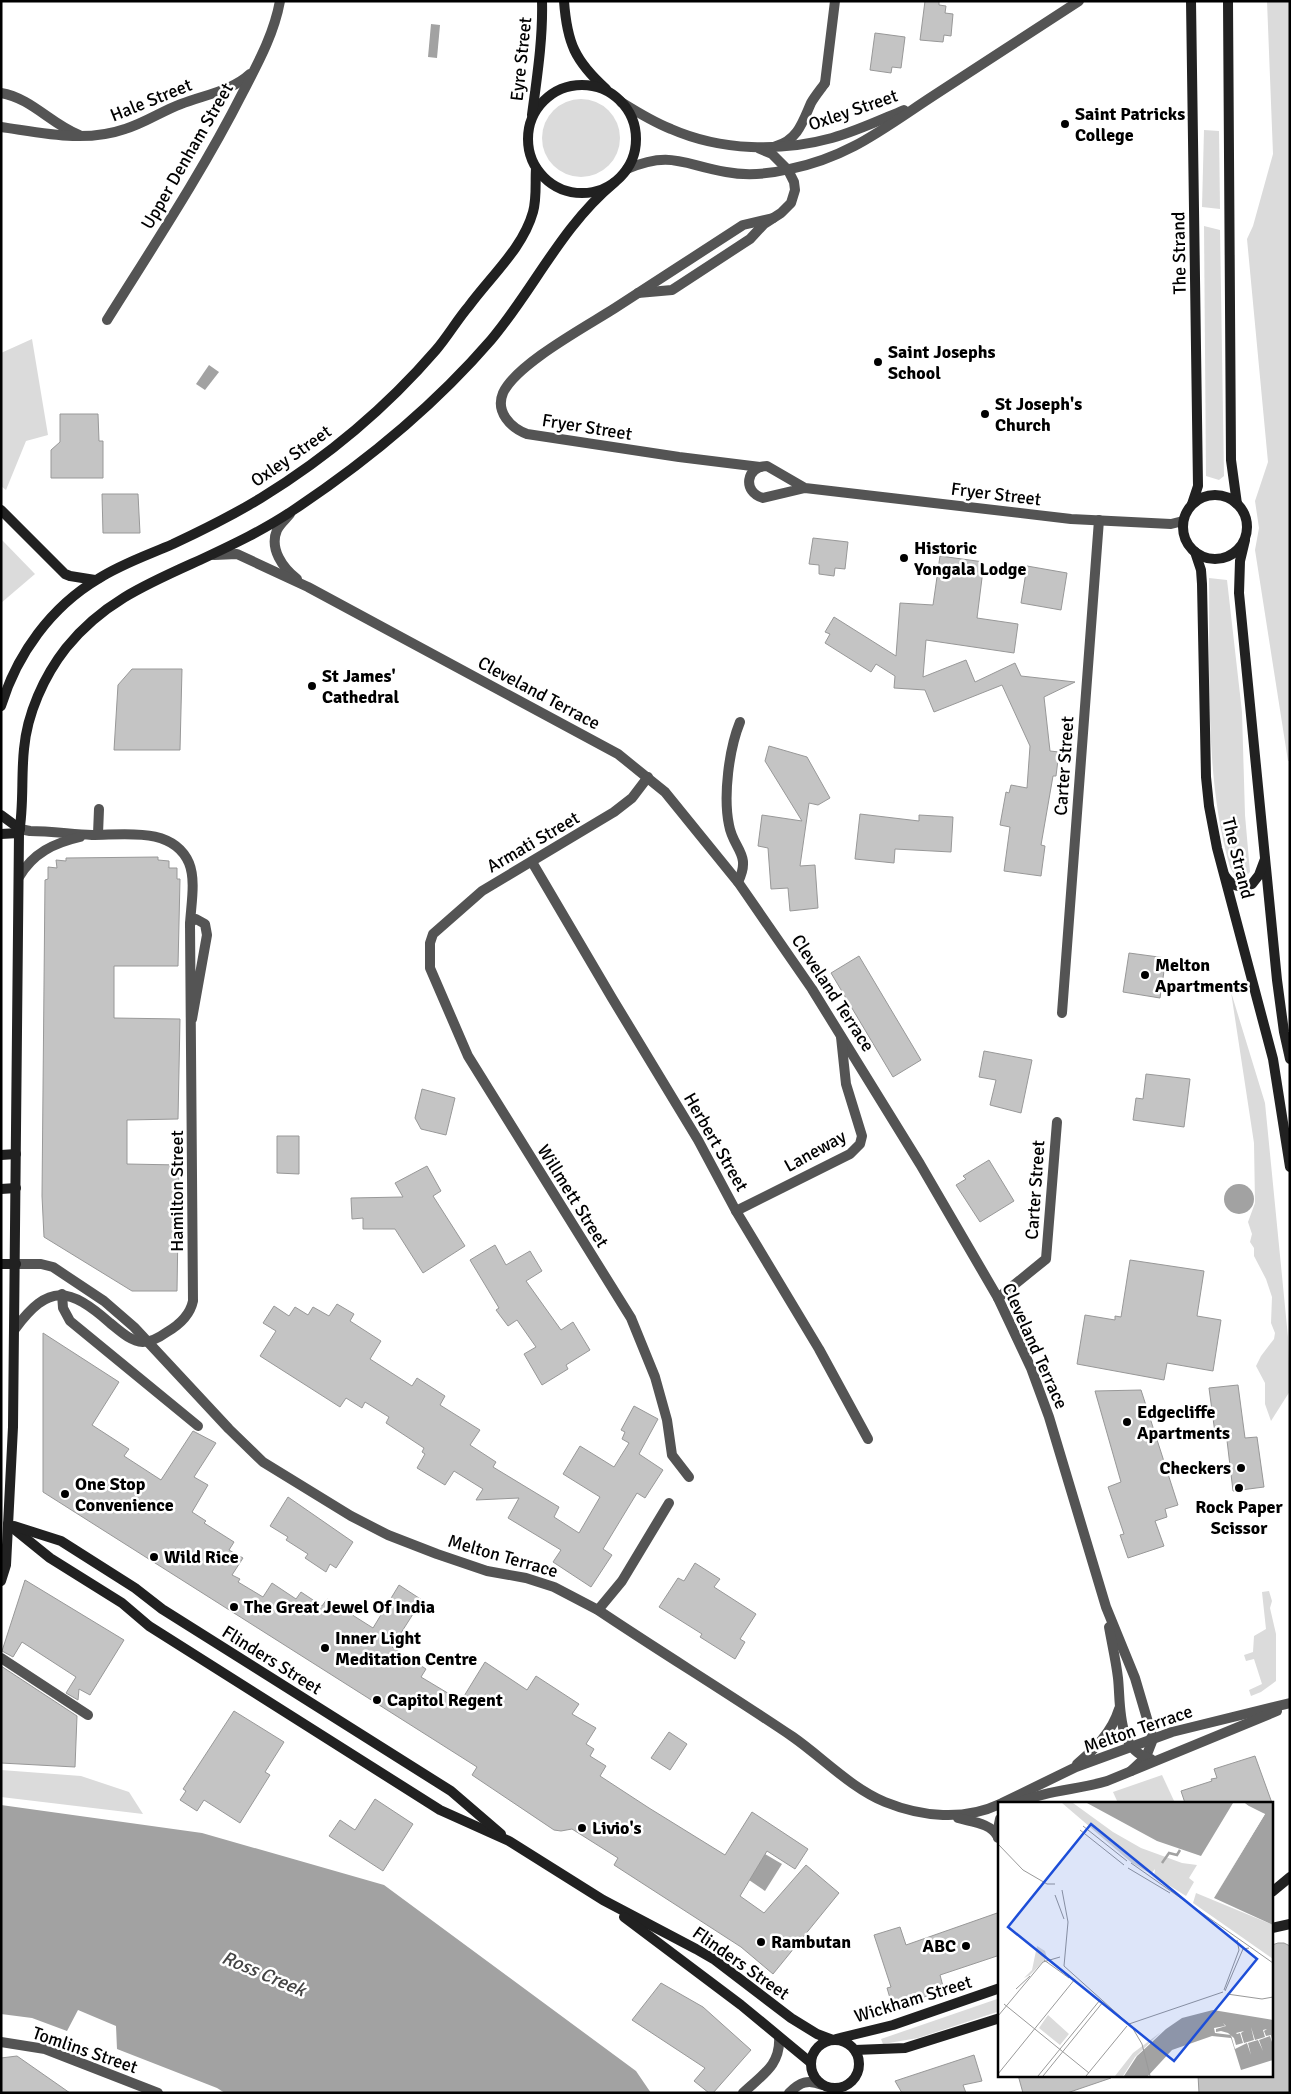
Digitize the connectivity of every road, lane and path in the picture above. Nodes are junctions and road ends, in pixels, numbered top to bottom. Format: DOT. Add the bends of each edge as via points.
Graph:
graph roads {
  1 [pos="280,1"];
  2 [pos="542,1"];
  3 [pos="564,1"];
  4 [pos="835,1"];
  5 [pos="1079,1"];
  6 [pos="1228,1"];
  7 [pos="1190,3"];
  8 [pos="254,70"];
  9 [pos="1,93"];
  10 [pos="618,99"];
  11 [pos="924,102"];
  12 [pos="34,108"];
  13 [pos="531,120"];
  14 [pos="1,127"];
  15 [pos="35,132"];
  16 [pos="82,136"];
  17 [pos="752,146"];
  18 [pos="773,146"];
  19 [pos="536,168"];
  20 [pos="627,169"];
  21 [pos="788,170"];
  22 [pos="614,183"];
  23 [pos="773,218"];
  24 [pos="638,293"];
  25 [pos="107,320"];
  26 [pos="760,467"];
  27 [pos="805,488"];
  28 [pos="1192,504"];
  29 [pos="1237,504"];
  30 [pos="1,510"];
  31 [pos="292,511"];
  32 [pos="1099,520"];
  33 [pos="1183,521"];
  34 [pos="1246,540"];
  35 [pos="1195,552"];
  36 [pos="204,558"];
  37 [pos="96,580"];
  38 [pos="308,587"];
  39 [pos="1,706"];
  40 [pos="740,722"];
  41 [pos="648,777"];
  42 [pos="99,809"];
  43 [pos="1,815"];
  44 [pos="1,822"];
  45 [pos="23,831"];
  46 [pos="1,834"];
  47 [pos="94,834"];
  48 [pos="1266,856"];
  49 [pos="532,862"];
  50 [pos="1223,872"];
  51 [pos="19,877"];
  52 [pos="738,882"];
  53 [pos="190,924"];
  54 [pos="433,934"];
  55 [pos="1062,1013"];
  56 [pos="192,1019"];
  57 [pos="840,1032"];
  58 [pos="1290,1059"];
  59 [pos="1057,1122"];
  60 [pos="16,1154"];
  61 [pos="1,1155"];
  62 [pos="1290,1167"];
  63 [pos="16,1188"];
  64 [pos="1,1189"];
  65 [pos="736,1211"];
  66 [pos="1,1264"];
  67 [pos="16,1264"];
  68 [pos="71,1278"];
  69 [pos="62,1294"];
  70 [pos="998,1298"];
  71 [pos="15,1330"];
  72 [pos="149,1342"];
  73 [pos="198,1426"];
  74 [pos="868,1439"];
  75 [pos="689,1477"];
  76 [pos="669,1503"];
  77 [pos="4,1524"];
  78 [pos="1,1581"];
  79 [pos="1106,1607"];
  80 [pos="598,1610"];
  81 [pos="1,1658"];
  82 [pos="1290,1705"];
  83 [pos="1120,1706"];
  84 [pos="88,1715"];
  85 [pos="1153,1739"];
  86 [pos="1133,1747"];
  87 [pos="1168,1756"];
  88 [pos="1146,1757"];
  89 [pos="1131,1771"];
  90 [pos="1066,1772"];
  91 [pos="1003,1802"];
  92 [pos="1021,1802"];
  93 [pos="998,1804"];
  94 [pos="948,1816"];
  95 [pos="998,1838"];
  96 [pos="509,1841"];
  97 [pos="1290,1877"];
  98 [pos="1274,1890"];
  99 [pos="603,1900"];
  100 [pos="1290,1924"];
  101 [pos="1274,1928"];
  102 [pos="998,1989"];
  103 [pos="998,2019"];
  104 [pos="779,2037"];
  105 [pos="834,2039"];
  106 [pos="1,2042"];
  107 [pos="855,2050"];
  108 [pos="810,2062"];
  109 [pos="822,2085"];
  110 [pos="844,2090"];
  111 [pos="158,2093"];
  112 [pos="743,2093"];
  113 [pos="790,2093"];
  1 -- 8 [label="street, Upper Denham Street" via="268,40"];
  2 -- 13 [label="main road, Eyre Street" via="542,30"];
  3 -- 10 [label="main road" via="567,31 574,53 590,75"];
  4 -- 18 [label="street" via="825,83 799,129 789,141"];
  5 -- 11 [label="street, Oxley Street"];
  6 -- 29 [label="main road" via="1231,460"];
  7 -- 28 [label="main road, The Strand" via="1198,486"];
  8 -- 16 [label="street, Hale Street" via="234,85 180,104 128,129"];
  8 -- 25 [label="street, Upper Denham Street" via="206,162"];
  9 -- 12 [label="street"];
  10 -- 13 [label="main road" via="607,91 587,85 567,87 549,96"];
  10 -- 17 [label="street, Oxley Street" via="652,120 685,134 721,144"];
  10 -- 20 [label="main road" via="631,117 636,134 634,153"];
  11 -- 18 [label="street, Oxley Street" via="834,137"];
  11 -- 21 [label="street, Oxley Street" via="850,150"];
  12 -- 15 [label="street" via="42,122"];
  12 -- 16 [label="street"];
  13 -- 19 [label="main road" via="528,150"];
  14 -- 15 [label="street, Hale Street"];
  15 -- 16 [label="street, Hale Street"];
  17 -- 18 [label="street, Oxley Street"];
  17 -- 21 [label="street" via="772,154"];
  19 -- 22 [label="main road" via="554,186 566,191 590,193"];
  19 -- 37 [label="main road, Oxley Street" via="534,210 516,246 438,348 382,406 331,450 260,498"];
  20 -- 21 [label="street, Oxley Street" via="664,158 733,173"];
  20 -- 22 [label="main road"];
  21 -- 23 [label="street" via="794,182 794,197"];
  22 -- 31 [label="main road" via="582,213 492,338 435,398 376,452"];
  23 -- 24 [label="street" via="743,225"];
  23 -- 24 [label="street" via="750,239 672,290"];
  24 -- 26 [label="street, Fryer Street" via="524,369 504,392 505,417 514,428 538,436"];
  26 -- 27 [label="street, Fryer Street" via="771,468"];
  26 -- 27 [label="street, Fryer Street" via="748,480 757,496 767,498"];
  27 -- 32 [label="street, Fryer Street"];
  28 -- 29 [label="main road" via="1213,495 1224,496"];
  28 -- 33 [label="main road"];
  29 -- 34 [label="main road" via="1247,519"];
  30 -- 37 [label="main road" via="65,574"];
  31 -- 36 [label="main road"];
  31 -- 38 [label="street, Cleveland Terrace" via="278,529 275,546 287,570"];
  32 -- 33 [label="street, Fryer Street" via="1171,524"];
  32 -- 55 [label="street, Carter Street"];
  33 -- 35 [label="main road" via="1186,542"];
  34 -- 35 [label="main road" via="1240,549 1222,559 1212,560"];
  34 -- 48 [label="main road, The Strand" via="1240,561 1240,593"];
  35 -- 50 [label="main road, The Strand" via="1202,584 1207,793"];
  36 -- 38 [label="street, Cleveland Terrace" via="237,554"];
  36 -- 45 [label="main road" via="150,582 108,606 79,632 54,663 31,716 24,749"];
  37 -- 39 [label="main road, Oxley Street" via="66,603 42,628 19,663"];
  38 -- 41 [label="street, Cleveland Terrace" via="618,754"];
  40 -- 52 [label="street" via="730,757 727,808 730,830 743,858 744,866"];
  41 -- 49 [label="street, Armati Street" via="624,806"];
  41 -- 52 [label="street, Cleveland Terrace" via="675,803"];
  42 -- 47 [label="street"];
  43 -- 45 [label="main road"];
  44 -- 45 [label="main road"];
  45 -- 46 [label="main road"];
  45 -- 47 [label="street"];
  45 -- 51 [label="main road"];
  47 -- 51 [label="street" via="66,840 38,853"];
  47 -- 53 [label="street, Hamilton Street" via="148,835 180,848 191,872"];
  48 -- 50 [label="main road" via="1255,881 1247,886 1232,884"];
  48 -- 58 [label="main road, The Strand" via="1277,980"];
  49 -- 54 [label="street, Armati Street" via="482,891"];
  49 -- 65 [label="street, Herbert Street" via="698,1140"];
  50 -- 62 [label="main road, The Strand" via="1273,1059"];
  51 -- 60 [label="main road"];
  52 -- 57 [label="street, Cleveland Terrace"];
  53 -- 56 [label="street, Hamilton Street"];
  53 -- 56 [label="street, Hamilton Street" via="198,919 207,930"];
  54 -- 75 [label="street, Willmett Street" via="430,968 468,1056 631,1318 657,1385 672,1455"];
  56 -- 72 [label="street, Hamilton Street" via="193,1301 185,1318"];
  57 -- 65 [label="street, Laneway" via="846,1084 862,1130 860,1144 850,1154"];
  57 -- 70 [label="street, Cleveland Terrace"];
  59 -- 70 [label="street, Carter Street" via="1046,1259"];
  60 -- 61 [label="main road"];
  60 -- 63 [label="main road"];
  63 -- 64 [label="main road"];
  63 -- 67 [label="main road"];
  65 -- 74 [label="street, Herbert Street" via="819,1349"];
  66 -- 67 [label="main road"];
  67 -- 68 [label="street, Melton Terrace" via="46,1265"];
  67 -- 71 [label="main road"];
  68 -- 69 [label="street"];
  68 -- 72 [label="street, Melton Terrace" via="123,1316"];
  69 -- 71 [label="street" via="48,1297 35,1306"];
  69 -- 72 [label="street" via="90,1307 129,1338"];
  69 -- 73 [label="street" via="63,1308 70,1321"];
  70 -- 79 [label="street, Cleveland Terrace" via="1049,1417"];
  71 -- 77 [label="main road" via="13,1427"];
  72 -- 80 [label="street, Melton Terrace" via="229,1430 263,1462 351,1516 437,1554 487,1571 554,1587"];
  76 -- 80 [label="street" via="622,1581"];
  77 -- 78 [label="main road" via="6,1565"];
  77 -- 96 [label="main road, Flinders Street" via="50,1558 122,1603 149,1626 440,1810"];
  77 -- 96 [label="main road, Flinders Street" via="61,1540 162,1609 451,1791"];
  79 -- 83 [label="street, Cleveland Terrace"];
  79 -- 85 [label="street, Cleveland Terrace" via="1135,1678"];
  80 -- 94 [label="street, Melton Terrace" via="794,1737 864,1791 897,1806"];
  81 -- 84 [label="street"];
  82 -- 85 [label="street, Melton Terrace" via="1186,1728"];
  82 -- 87 [label="street, Melton Terrace"];
  83 -- 86 [label="street, Cleveland Terrace" via="1123,1732"];
  83 -- 90 [label="street" via="1100,1742"];
  85 -- 86 [label="street, Melton Terrace"];
  85 -- 88 [label="street"];
  86 -- 88 [label="street"];
  86 -- 90 [label="street, Melton Terrace"];
  87 -- 88 [label="street"];
  87 -- 89 [label="street, Melton Terrace"];
  88 -- 89 [label="street"];
  89 -- 92 [label="street, Melton Terrace" via="1094,1785 1054,1790"];
  90 -- 91 [label="street, Melton Terrace"];
  93 -- 94 [label="street, Melton Terrace" via="973,1814"];
  94 -- 95 [label="street, Melton Terrace" via="988,1826"];
  96 -- 99 [label="main road, Flinders Street"];
  97 -- 98 [label="main road"];
  99 -- 104 [label="main road, Flinders Street"];
  99 -- 105 [label="main road, Flinders Street" via="696,1948 791,2018 817,2034"];
  100 -- 101 [label="main road"];
  102 -- 105 [label="main road, Wickham Street" via="893,2025"];
  103 -- 107 [label="main road, Wickham Street" via="905,2048"];
  104 -- 108 [label="main road, Flinders Street"];
  104 -- 112 [label="street" via="780,2050 776,2061"];
  105 -- 107 [label="main road"];
  105 -- 108 [label="main road" via="820,2044"];
  106 -- 111 [label="street, Tomlins Street" via="45,2049"];
  107 -- 110 [label="main road" via="859,2069"];
  108 -- 109 [label="main road" via="813,2075"];
  109 -- 110 [label="main road"];
  109 -- 113 [label="street" via="806,2081"];
}
